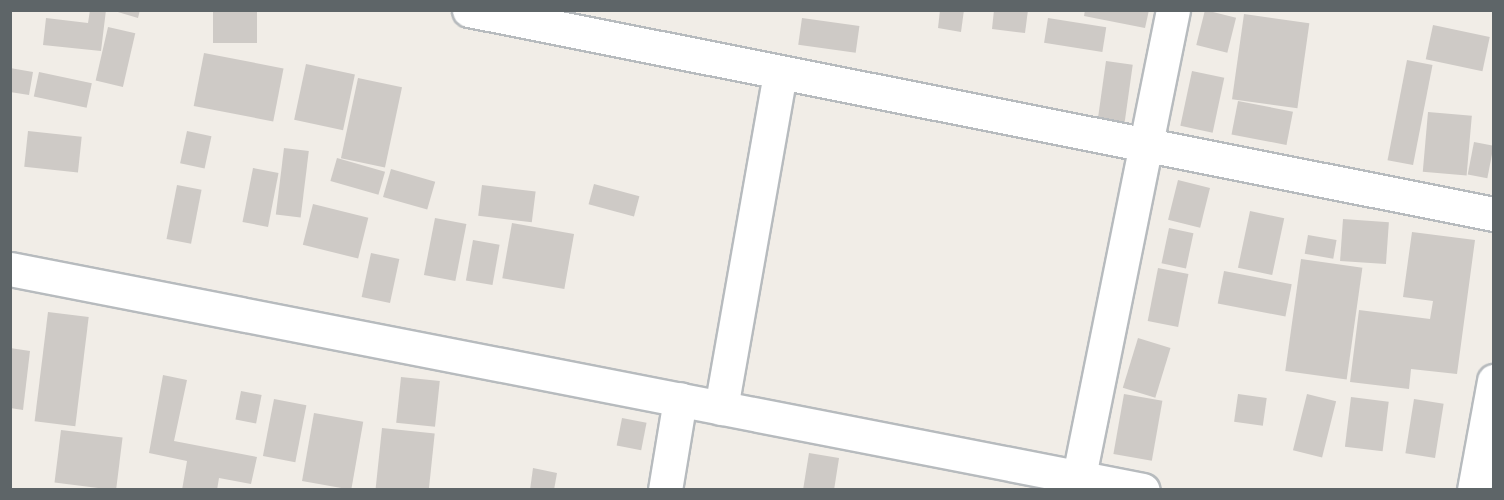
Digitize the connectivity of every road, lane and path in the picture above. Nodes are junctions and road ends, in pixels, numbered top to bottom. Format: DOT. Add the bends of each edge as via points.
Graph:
graph roads {
  1 [pos="470,10"];
  2 [pos="1173,10"];
  3 [pos="780,74"];
  4 [pos="1146,146"];
  5 [pos="1494,214"];
  6 [pos="10,269"];
  7 [pos="1494,381"];
  8 [pos="680,399"];
  9 [pos="721,408"];
  10 [pos="1079,476"];
  11 [pos="665,489"];
  12 [pos="1143,489"];
  13 [pos="1474,489"];
  1 -- 3 [label="street"];
  2 -- 4 [label="street"];
  3 -- 4 [label="street"];
  3 -- 9 [label="street"];
  4 -- 5 [label="street"];
  4 -- 10 [label="street"];
  6 -- 8 [label="street"];
  7 -- 13 [label="street"];
  8 -- 9 [label="street"];
  8 -- 11 [label="street"];
  9 -- 10 [label="street"];
  10 -- 12 [label="street"];
}
